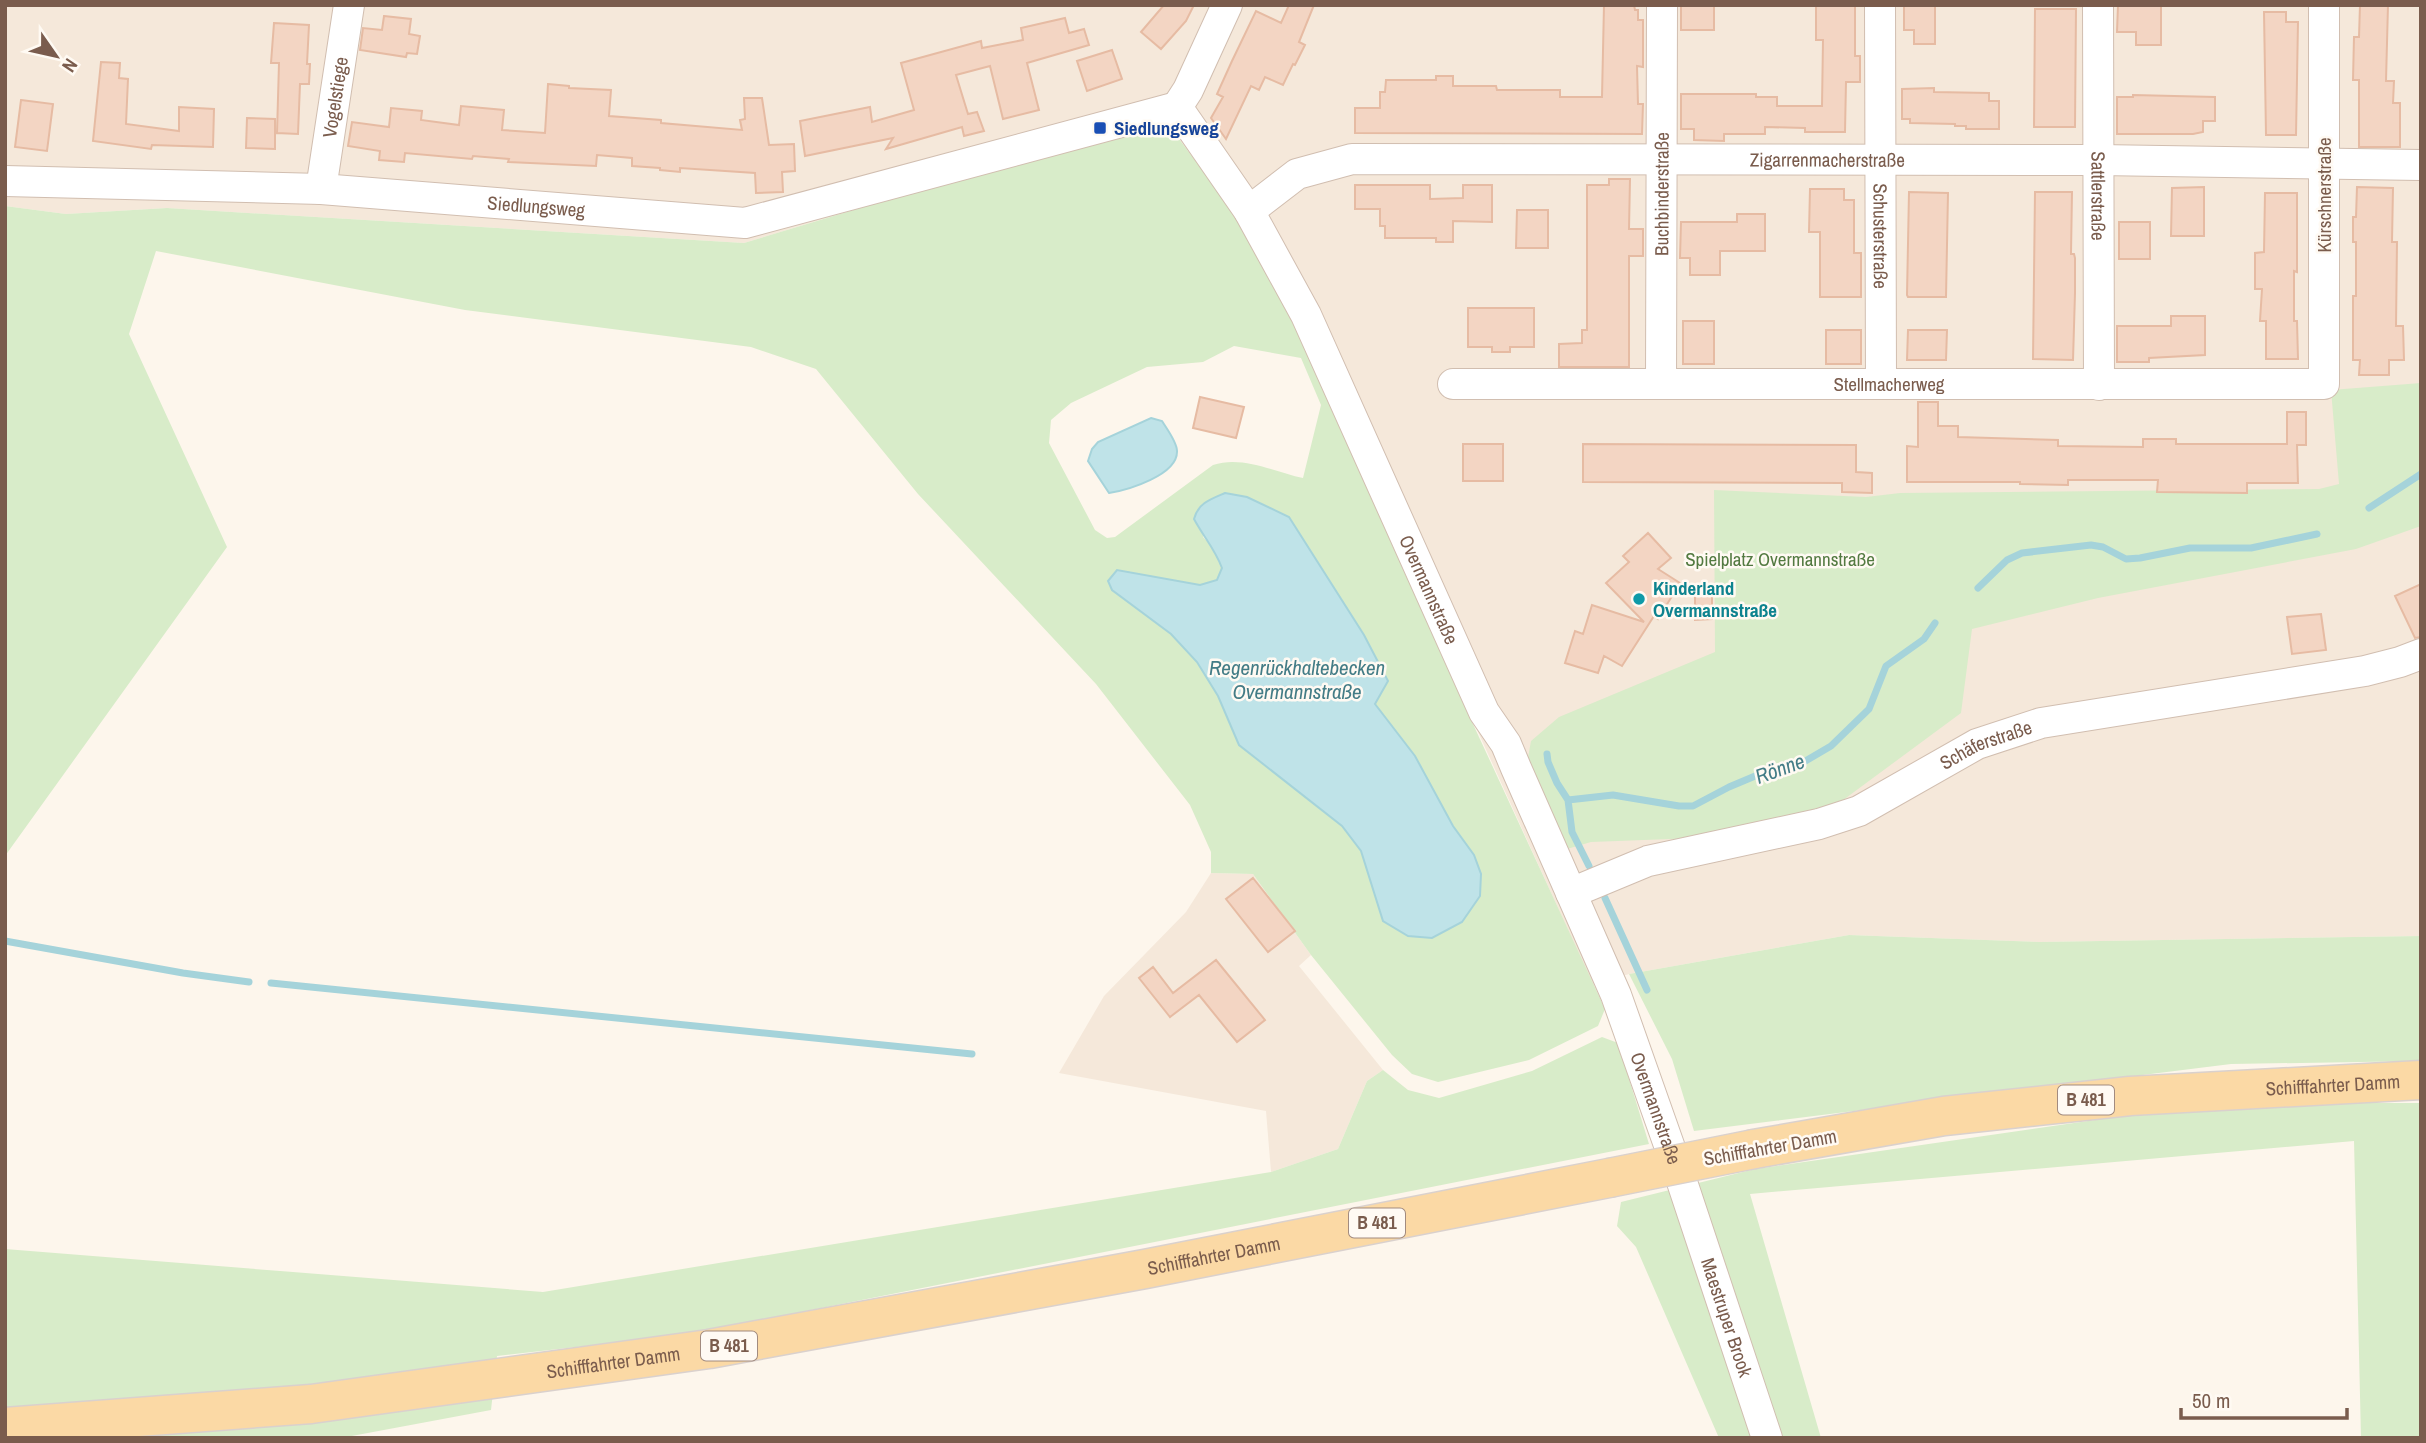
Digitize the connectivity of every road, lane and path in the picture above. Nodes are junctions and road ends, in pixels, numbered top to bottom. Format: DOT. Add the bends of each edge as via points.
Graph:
graph roads {
  1 [pos="349,5"];
  2 [pos="1227,5"];
  3 [pos="1662,5"];
  4 [pos="1880,5"];
  5 [pos="2098,5"];
  6 [pos="2324,5"];
  7 [pos="1177,107"];
  8 [pos="1661,160"];
  9 [pos="2099,160"];
  10 [pos="1880,161"];
  11 [pos="2323,162"];
  12 [pos="2421,165"];
  13 [pos="5,181"];
  14 [pos="321,190"];
  15 [pos="1249,211"];
  16 [pos="1661,383"];
  17 [pos="1453,384"];
  18 [pos="1881,384"];
  19 [pos="2324,384"];
  20 [pos="2099,385"];
  21 [pos="2421,654"];
  22 [pos="1571,893"];
  23 [pos="2421,1080"];
  24 [pos="1686,1196"];
  25 [pos="5,1427"];
  26 [pos="1767,1438"];
  1 -- 14 [label="street, Vogelstiege"];
  2 -- 7 [label="street"];
  3 -- 8 [label="street, Buchbinderstraße"];
  4 -- 10 [label="street, Schusterstraße"];
  5 -- 9 [label="street, Sattlerstraße"];
  6 -- 11 [label="street, Kürschnerstraße"];
  7 -- 14 [label="street, Siedlungsweg" via="745,223"];
  7 -- 15 [label="street, Overmannstraße"];
  8 -- 10 [label="street, Zigarrenmacherstraße"];
  8 -- 15 [label="street, Zigarrenmacherstraße" via="1352,159 1297,174"];
  8 -- 16 [label="street, Buchbinderstraße"];
  9 -- 10 [label="street, Zigarrenmacherstraße"];
  9 -- 11 [label="street, Zigarrenmacherstraße"];
  9 -- 20 [label="street, Sattlerstraße"];
  10 -- 18 [label="street, Schusterstraße"];
  11 -- 12 [label="street, Zigarrenmacherstraße"];
  11 -- 19 [label="street, Kürschnerstraße"];
  13 -- 14 [label="street, Siedlungsweg"];
  15 -- 22 [label="street, Overmannstraße" via="1306,315 1484,712 1506,744"];
  16 -- 17 [label="street, Stellmacherweg"];
  16 -- 18 [label="street, Stellmacherweg"];
  18 -- 20 [label="street, Stellmacherweg"];
  19 -- 20 [label="street, Stellmacherweg"];
  21 -- 22 [label="street, Schäferstraße" via="2365,671 2041,723 1977,744 1859,811 1648,861"];
  22 -- 24 [label="street, Overmannstraße" via="1616,995"];
  23 -- 25 [label="main road, Schifffahrter Damm / B 481, bridge" via="2130,1096 1944,1116 709,1349 311,1405"];
  24 -- 26 [label="street, Maestruper Brook"];
}
